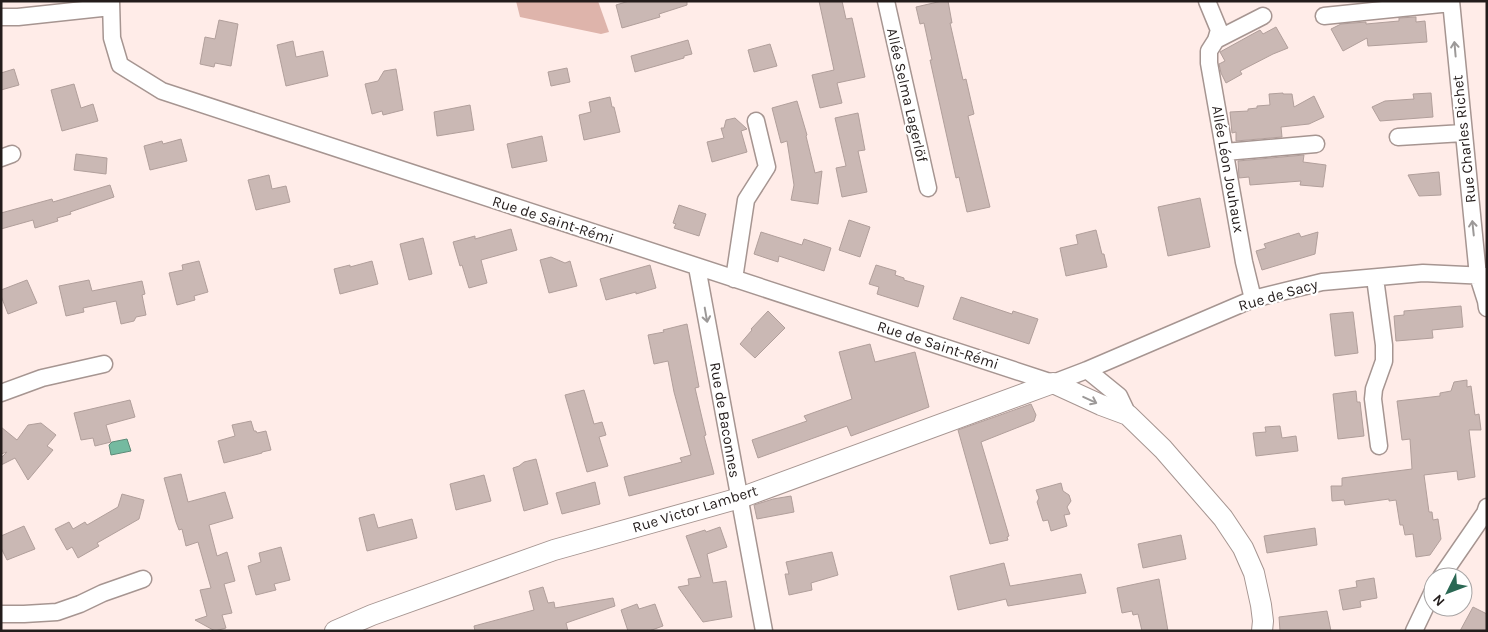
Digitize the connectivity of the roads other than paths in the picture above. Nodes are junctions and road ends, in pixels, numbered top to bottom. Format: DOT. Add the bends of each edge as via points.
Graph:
graph roads {
  1 [pos="886,1"];
  2 [pos="1207,1"];
  3 [pos="1451,2"];
  4 [pos="111,4"];
  5 [pos="16,9"];
  6 [pos="1263,16"];
  7 [pos="1324,16"];
  8 [pos="1,17"];
  9 [pos="1216,40"];
  10 [pos="756,121"];
  11 [pos="1463,133"];
  12 [pos="1398,137"];
  13 [pos="1316,144"];
  14 [pos="1225,152"];
  15 [pos="928,188"];
  16 [pos="698,267"];
  17 [pos="1482,276"];
  18 [pos="1375,278"];
  19 [pos="734,279"];
  20 [pos="1253,299"];
  21 [pos="1487,308"];
  22 [pos="104,364"];
  23 [pos="1087,370"];
  24 [pos="1053,383"];
  25 [pos="1,393"];
  26 [pos="1128,415"];
  27 [pos="1379,446"];
  28 [pos="740,498"];
  29 [pos="1487,507"];
  30 [pos="1447,567"];
  31 [pos="143,579"];
  32 [pos="1423,612"];
  33 [pos="1,614"];
  34 [pos="335,631"];
  35 [pos="764,631"];
  36 [pos="1262,631"];
  37 [pos="1414,631"];
  1 -- 15 [label="street, Allée Selma Lagerlöf"];
  2 -- 9 [label="street, Allée Léon Jouhaux" via="1220,30"];
  3 -- 7 [label="street"];
  11 -- 3 [label="street, Rue Charles Richet, one-way"];
  4 -- 5 [label="street"];
  4 -- 16 [label="street, Rue de Saint-Rémi" via="112,38 120,65 162,91"];
  5 -- 8 [label="street"];
  6 -- 9 [label="street"];
  9 -- 14 [label="street, Allée Léon Jouhaux" via="1209,50 1208,62"];
  10 -- 19 [label="street" via="767,167 746,200"];
  11 -- 12 [label="street"];
  17 -- 11 [label="street, Rue Charles Richet, one-way"];
  13 -- 14 [label="street"];
  14 -- 20 [label="street, Allée Léon Jouhaux"];
  16 -- 19 [label="street, Rue de Saint-Rémi"];
  16 -- 28 [label="street, Rue de Baconnes, one-way"];
  17 -- 18 [label="street, Rue de Sacy" via="1423,273"];
  17 -- 21 [label="street, Rue Charles Richet"];
  18 -- 20 [label="street, Rue de Sacy" via="1322,282"];
  18 -- 27 [label="street" via="1384,345 1384,361 1373,399"];
  19 -- 24 [label="street, Rue de Saint-Rémi"];
  20 -- 23 [label="street, Rue de Sacy"];
  22 -- 25 [label="street" via="42,378"];
  23 -- 24 [label="street, Rue de Sacy"];
  23 -- 26 [label="street" via="1119,396"];
  24 -- 26 [label="street, one-way"];
  24 -- 28 [label="street, Rue Victor Lambert"];
  26 -- 36 [label="street" via="1163,449 1234,534 1254,573 1261,605"];
  28 -- 34 [label="street, Rue Victor Lambert" via="554,550 365,617"];
  28 -- 35 [label="street, Rue de Baconnes"];
  29 -- 30 [label="street"];
  31 -- 33 [label="street" via="57,612"];
  32 -- 37 [label="street"];
}
